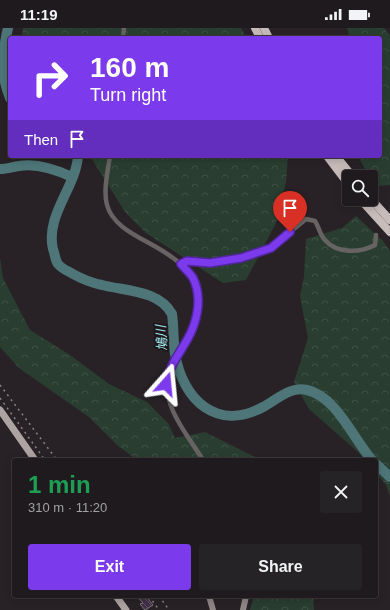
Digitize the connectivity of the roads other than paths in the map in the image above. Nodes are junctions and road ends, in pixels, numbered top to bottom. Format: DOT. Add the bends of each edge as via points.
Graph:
graph roads {
  1 [pos="110,158"];
  2 [pos="329,158"];
  3 [pos="338,158"];
  4 [pos="347,170"];
  5 [pos="342,176"];
  6 [pos="366,206"];
  7 [pos="377,206"];
  8 [pos="390,220"];
  9 [pos="390,232"];
  10 [pos="376,235"];
  11 [pos="181,264"];
  12 [pos="0,410"];
  13 [pos="34,458"];
  14 [pos="202,458"];
  15 [pos="117,598"];
  16 [pos="210,598"];
  17 [pos="246,598"];
  18 [pos="126,610"];
  19 [pos="213,610"];
  20 [pos="243,610"];
  1 -- 11 [label="street" via="106,199 109,211 122,225"];
  2 -- 5 [label="highway"];
  3 -- 4 [label="highway"];
  6 -- 9 [label="highway"];
  7 -- 8 [label="highway"];
  10 -- 11 [label="street" via="375,245 369,248 341,250 325,241 315,221 306,219 271,248 241,258 210,263 187,261"];
  11 -- 14 [label="street" via="193,278 198,296 196,320 167,375 168,397 174,415"];
  12 -- 13 [label="main road"];
  15 -- 18 [label="main road"];
  16 -- 19 [label="street"];
  17 -- 20 [label="street"];
}
